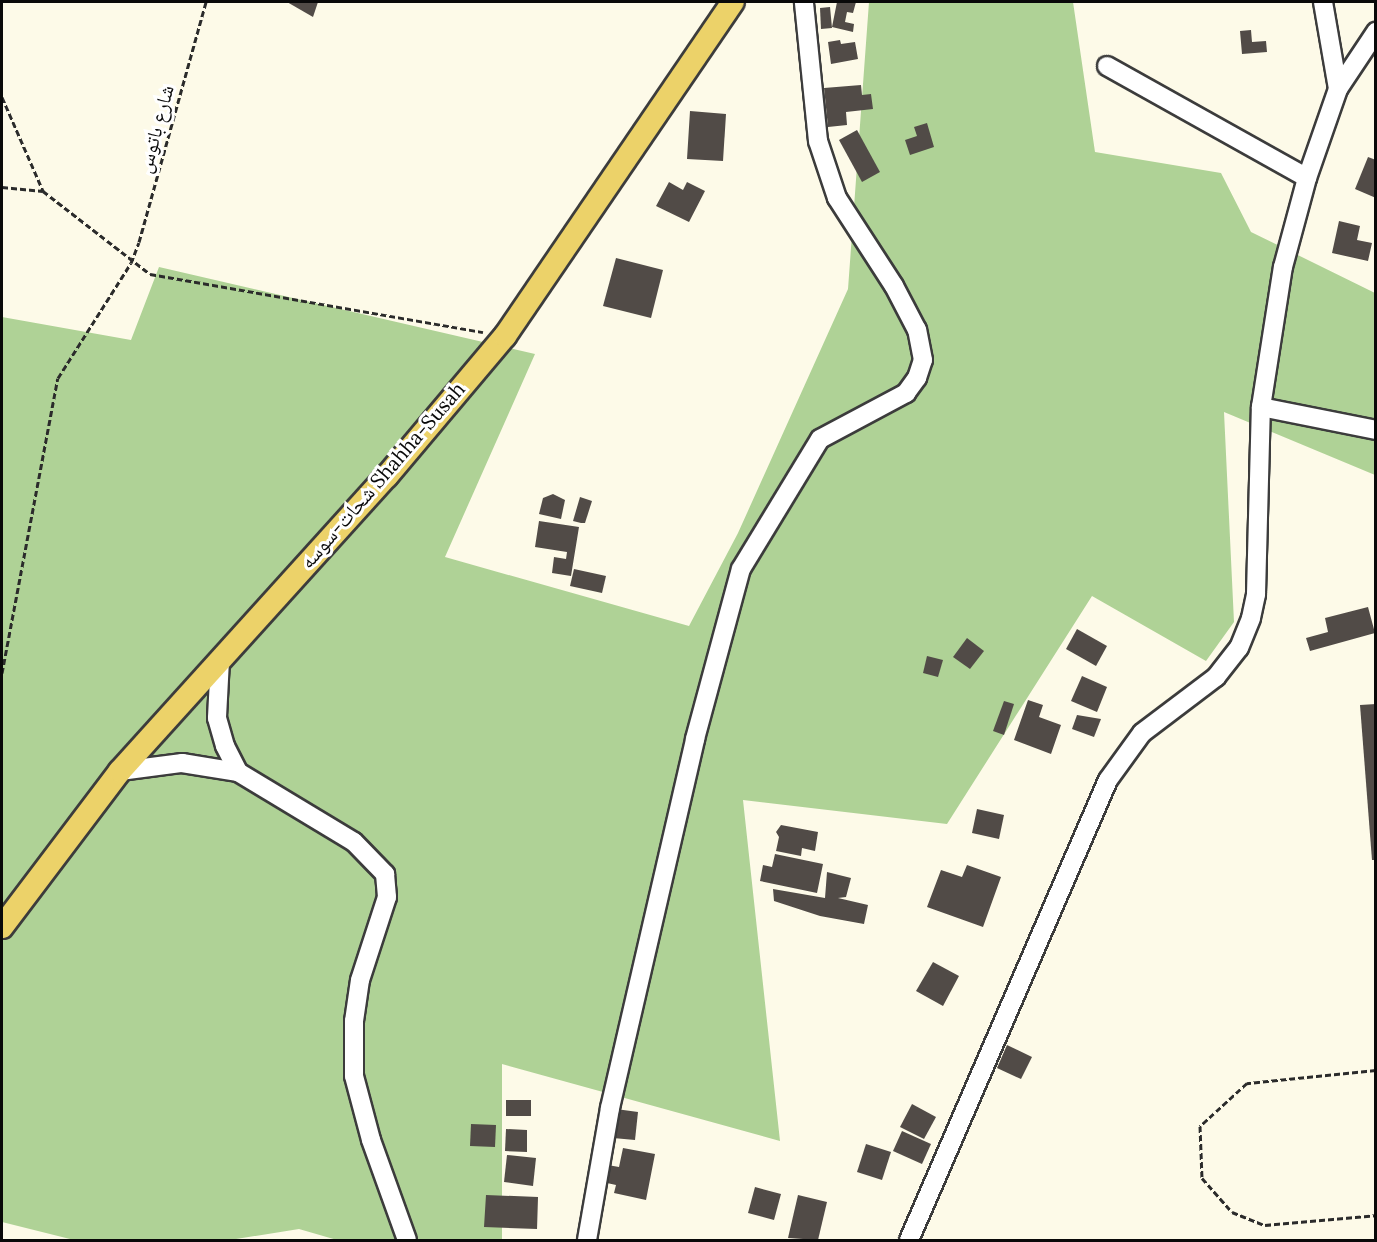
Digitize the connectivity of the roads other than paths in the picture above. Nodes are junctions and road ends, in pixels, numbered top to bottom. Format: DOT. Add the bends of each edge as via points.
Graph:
graph roads {
  1 [pos="733,2"];
  2 [pos="804,2"];
  3 [pos="1323,2"];
  4 [pos="1376,32"];
  5 [pos="1107,66"];
  6 [pos="1338,89"];
  7 [pos="1307,178"];
  8 [pos="1261,407"];
  9 [pos="1376,430"];
  10 [pos="220,660"];
  11 [pos="120,771"];
  12 [pos="238,772"];
  13 [pos="2,927"];
  14 [pos="407,1240"];
  15 [pos="587,1240"];
  16 [pos="909,1240"];
  1 -- 10 [label="main road, شحات-سوسه Shahha-Susah" via="506,336 387,476"];
  2 -- 15 [label="street" via="818,141 837,198 894,286 917,330 922,360 917,378 906,393 820,439 741,569 695,739 615,1085"];
  3 -- 6 [label="street"];
  4 -- 6 [label="street"];
  5 -- 7 [label="street"];
  6 -- 7 [label="street"];
  7 -- 8 [label="street" via="1281,277"];
  8 -- 9 [label="street"];
  8 -- 16 [label="street" via="1256,594 1239,648 1216,677 1142,734 1108,780"];
  10 -- 11 [label="main road, شحات-سوسه Shahha-Susah"];
  10 -- 12 [label="street" via="217,718"];
  11 -- 12 [label="street" via="182,763"];
  11 -- 13 [label="main road, شحات-سوسه Shahha-Susah"];
  12 -- 14 [label="street" via="354,842 385,874 387,897 357,1001 354,1066 371,1140"];
}
